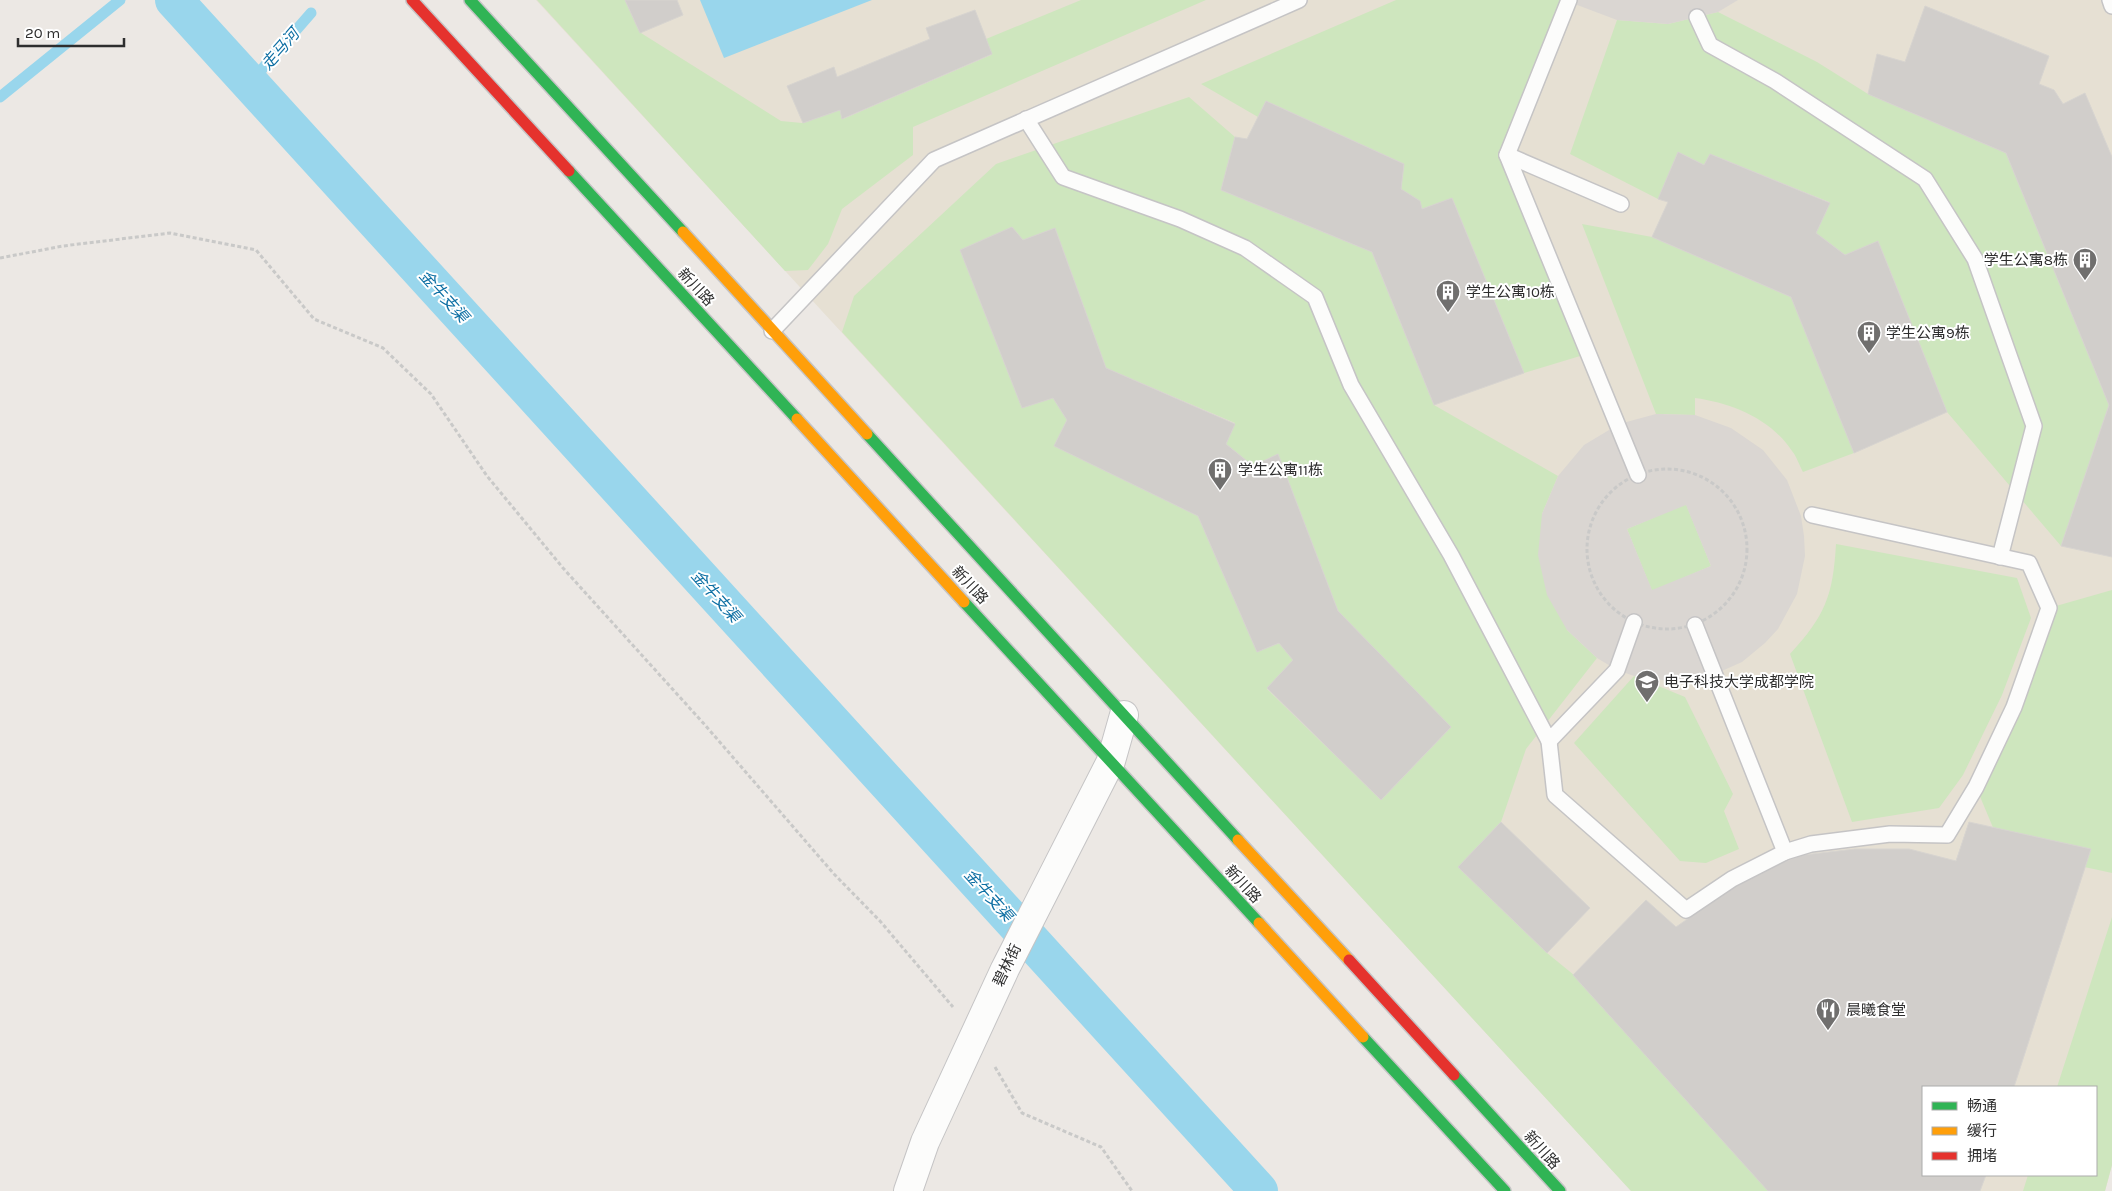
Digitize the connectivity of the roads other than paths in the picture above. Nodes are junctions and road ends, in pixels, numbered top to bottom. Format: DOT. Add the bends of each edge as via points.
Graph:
graph roads {
  1 [pos="412,0"];
  2 [pos="470,0"];
  3 [pos="1299,0"];
  4 [pos="1569,0"];
  5 [pos="2110,0"];
  6 [pos="2112,6"];
  7 [pos="1697,17"];
  8 [pos="1026,119"];
  9 [pos="1507,155"];
  10 [pos="1621,204"];
  11 [pos="772,330"];
  12 [pos="1638,475"];
  13 [pos="1812,515"];
  14 [pos="2000,557"];
  15 [pos="1634,622"];
  16 [pos="1695,625"];
  17 [pos="1124,715"];
  18 [pos="1549,741"];
  19 [pos="1110,761"];
  20 [pos="1785,852"];
  21 [pos="908,1191"];
  22 [pos="1505,1191"];
  23 [pos="1560,1191"];
  1 -- 19 [label="main road, 新川路"];
  2 -- 11 [label="main road, 新川路"];
  3 -- 8 [label="lane"];
  4 -- 9 [label="lane"];
  5 -- 6 [label="lane"];
  7 -- 14 [label="lane" via="1710,44 1925,178 1975,258 2034,426"];
  8 -- 11 [label="lane" via="934,160"];
  8 -- 18 [label="lane" via="1062,177 1180,220 1245,248 1315,297 1351,385 1452,555"];
  9 -- 10 [label="lane"];
  9 -- 12 [label="lane"];
  11 -- 17 [label="main road, 新川路"];
  13 -- 14 [label="lane"];
  14 -- 20 [label="lane" via="2029,563 2049,608 2014,706 1976,786 1947,835 1890,834 1811,844"];
  15 -- 18 [label="lane" via="1617,670"];
  16 -- 20 [label="lane"];
  17 -- 19 [label="street, 碧林街"];
  17 -- 23 [label="main road, 新川路"];
  18 -- 20 [label="lane" via="1555,796 1686,910 1732,879"];
  19 -- 21 [label="street, 碧林街" via="1005,969 925,1142"];
  19 -- 22 [label="main road, 新川路"];
}
